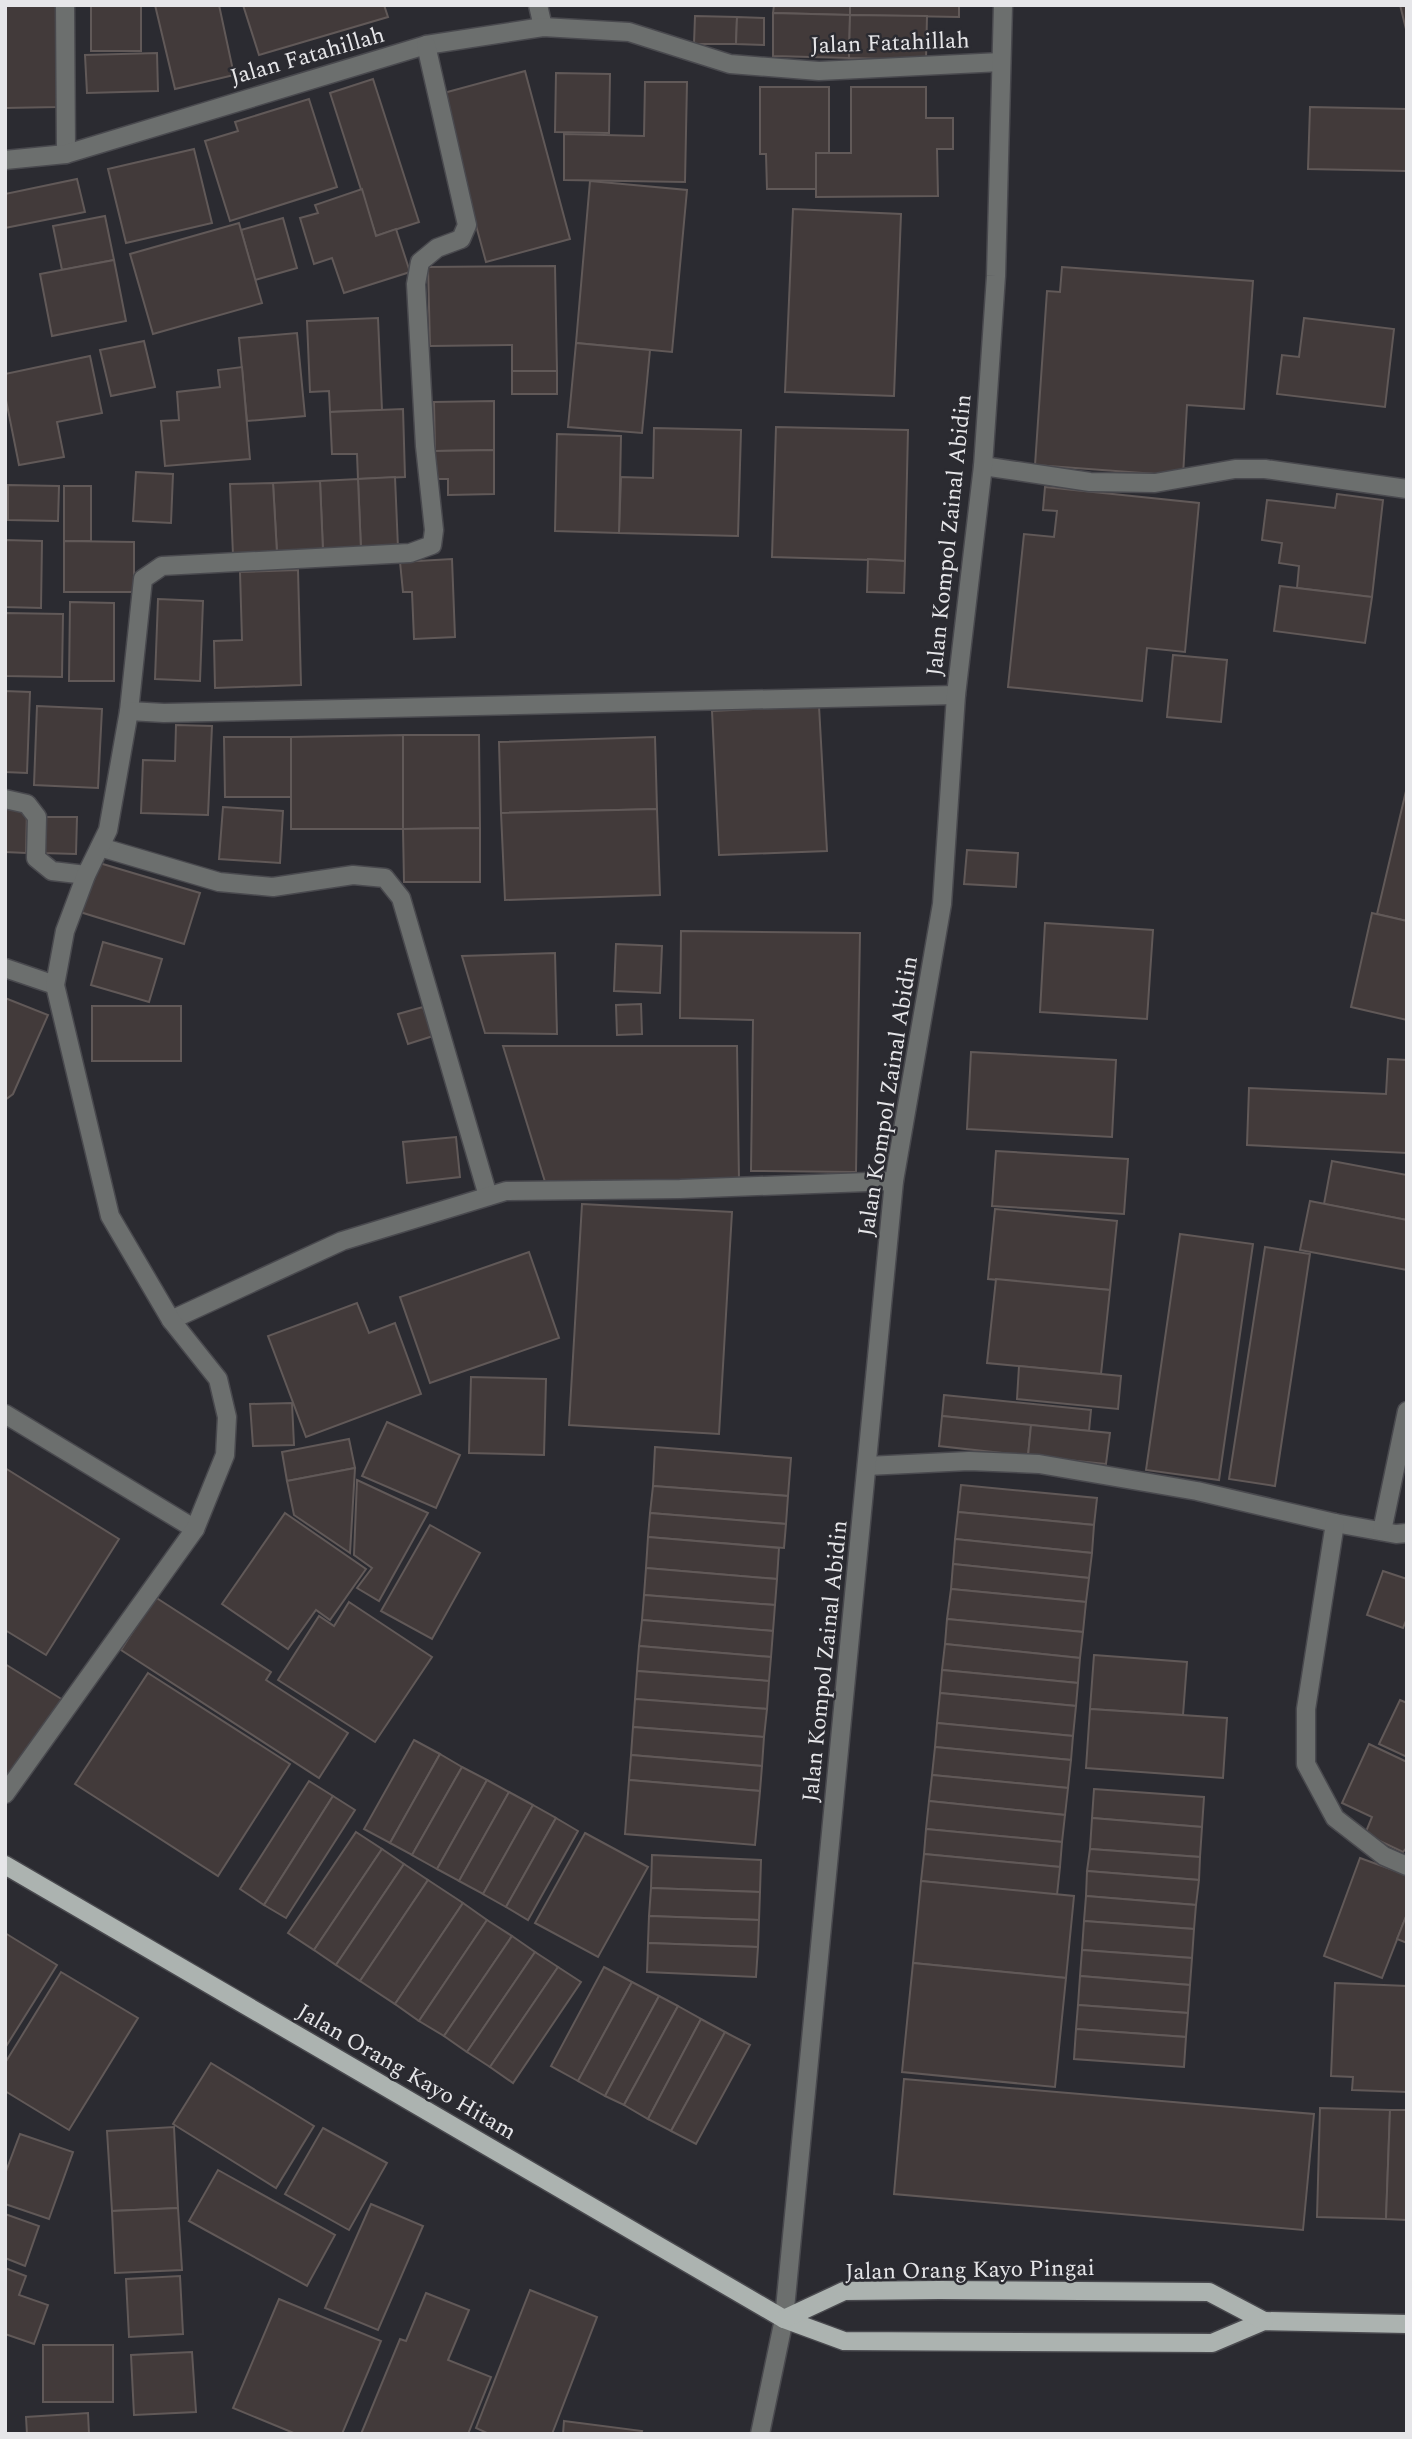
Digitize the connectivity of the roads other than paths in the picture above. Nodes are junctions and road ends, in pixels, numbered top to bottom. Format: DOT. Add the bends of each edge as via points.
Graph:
graph roads {
  1 [pos="65,5"];
  2 [pos="538,5"];
  3 [pos="1003,5"];
  4 [pos="543,27"];
  5 [pos="426,45"];
  6 [pos="1001,62"];
  7 [pos="66,154"];
  8 [pos="5,160"];
  9 [pos="983,466"];
  10 [pos="1407,489"];
  11 [pos="956,695"];
  12 [pos="129,710"];
  13 [pos="5,799"];
  14 [pos="100,847"];
  15 [pos="86,875"];
  16 [pos="5,968"];
  17 [pos="55,985"];
  18 [pos="894,1181"];
  19 [pos="488,1196"];
  20 [pos="171,1320"];
  21 [pos="1407,1411"];
  22 [pos="5,1414"];
  23 [pos="867,1466"];
  24 [pos="1335,1523"];
  25 [pos="195,1529"];
  26 [pos="1382,1531"];
  27 [pos="1407,1533"];
  28 [pos="5,1794"];
  29 [pos="5,1864"];
  30 [pos="1407,1866"];
  31 [pos="784,2319"];
  32 [pos="1264,2322"];
  33 [pos="1407,2324"];
  34 [pos="760,2434"];
  1 -- 7 [label="street"];
  2 -- 4 [label="street"];
  3 -- 6 [label="street, Jalan Kompol Zainal Abidin"];
  4 -- 5 [label="street, Jalan Fatahillah"];
  4 -- 6 [label="street, Jalan Fatahillah" via="629,32 730,64 819,71"];
  5 -- 7 [label="street, Jalan Fatahillah"];
  5 -- 12 [label="street" via="467,225 461,239 437,248 420,262 416,284 432,545 410,553 162,566 143,579"];
  6 -- 9 [label="street, Jalan Kompol Zainal Abidin" via="996,276"];
  7 -- 8 [label="street, Jalan Fatahillah"];
  9 -- 10 [label="street" via="1090,482 1155,483 1235,469 1265,469"];
  9 -- 11 [label="street, Jalan Kompol Zainal Abidin"];
  11 -- 12 [label="street" via="164,713"];
  11 -- 18 [label="street, Jalan Kompol Zainal Abidin" via="942,904"];
  12 -- 14 [label="street" via="108,830"];
  13 -- 15 [label="street" via="27,804 37,817 36,858 52,871"];
  14 -- 15 [label="street"];
  14 -- 19 [label="street" via="219,882 273,887 353,875 384,878 401,898"];
  15 -- 17 [label="street" via="65,931"];
  16 -- 17 [label="street"];
  17 -- 20 [label="street" via="110,1216"];
  18 -- 19 [label="street" via="506,1191"];
  18 -- 23 [label="street, Jalan Kompol Zainal Abidin"];
  19 -- 20 [label="street" via="342,1241"];
  20 -- 25 [label="street" via="218,1379 227,1417 225,1455"];
  21 -- 26 [label="street"];
  22 -- 25 [label="street"];
  23 -- 24 [label="street" via="969,1461 1039,1464 1197,1491"];
  23 -- 31 [label="street, Jalan Kompol Zainal Abidin"];
  24 -- 26 [label="street"];
  24 -- 30 [label="street" via="1306,1709 1306,1765 1335,1818 1384,1856"];
  25 -- 28 [label="street"];
  26 -- 27 [label="street"];
  29 -- 31 [label="main road, Jalan Orang Kayo Hitam"];
  31 -- 32 [label="main road, Jalan Orang Kayo Pingai" via="844,2341 937,2342 1212,2343"];
  31 -- 32 [label="main road, Jalan Orang Kayo Pingai" via="844,2291 940,2290 1209,2292"];
  31 -- 34 [label="street, Jalan Kompol Zainal Abidin"];
  32 -- 33 [label="main road, Jalan Orang Kayo Pingai"];
}
